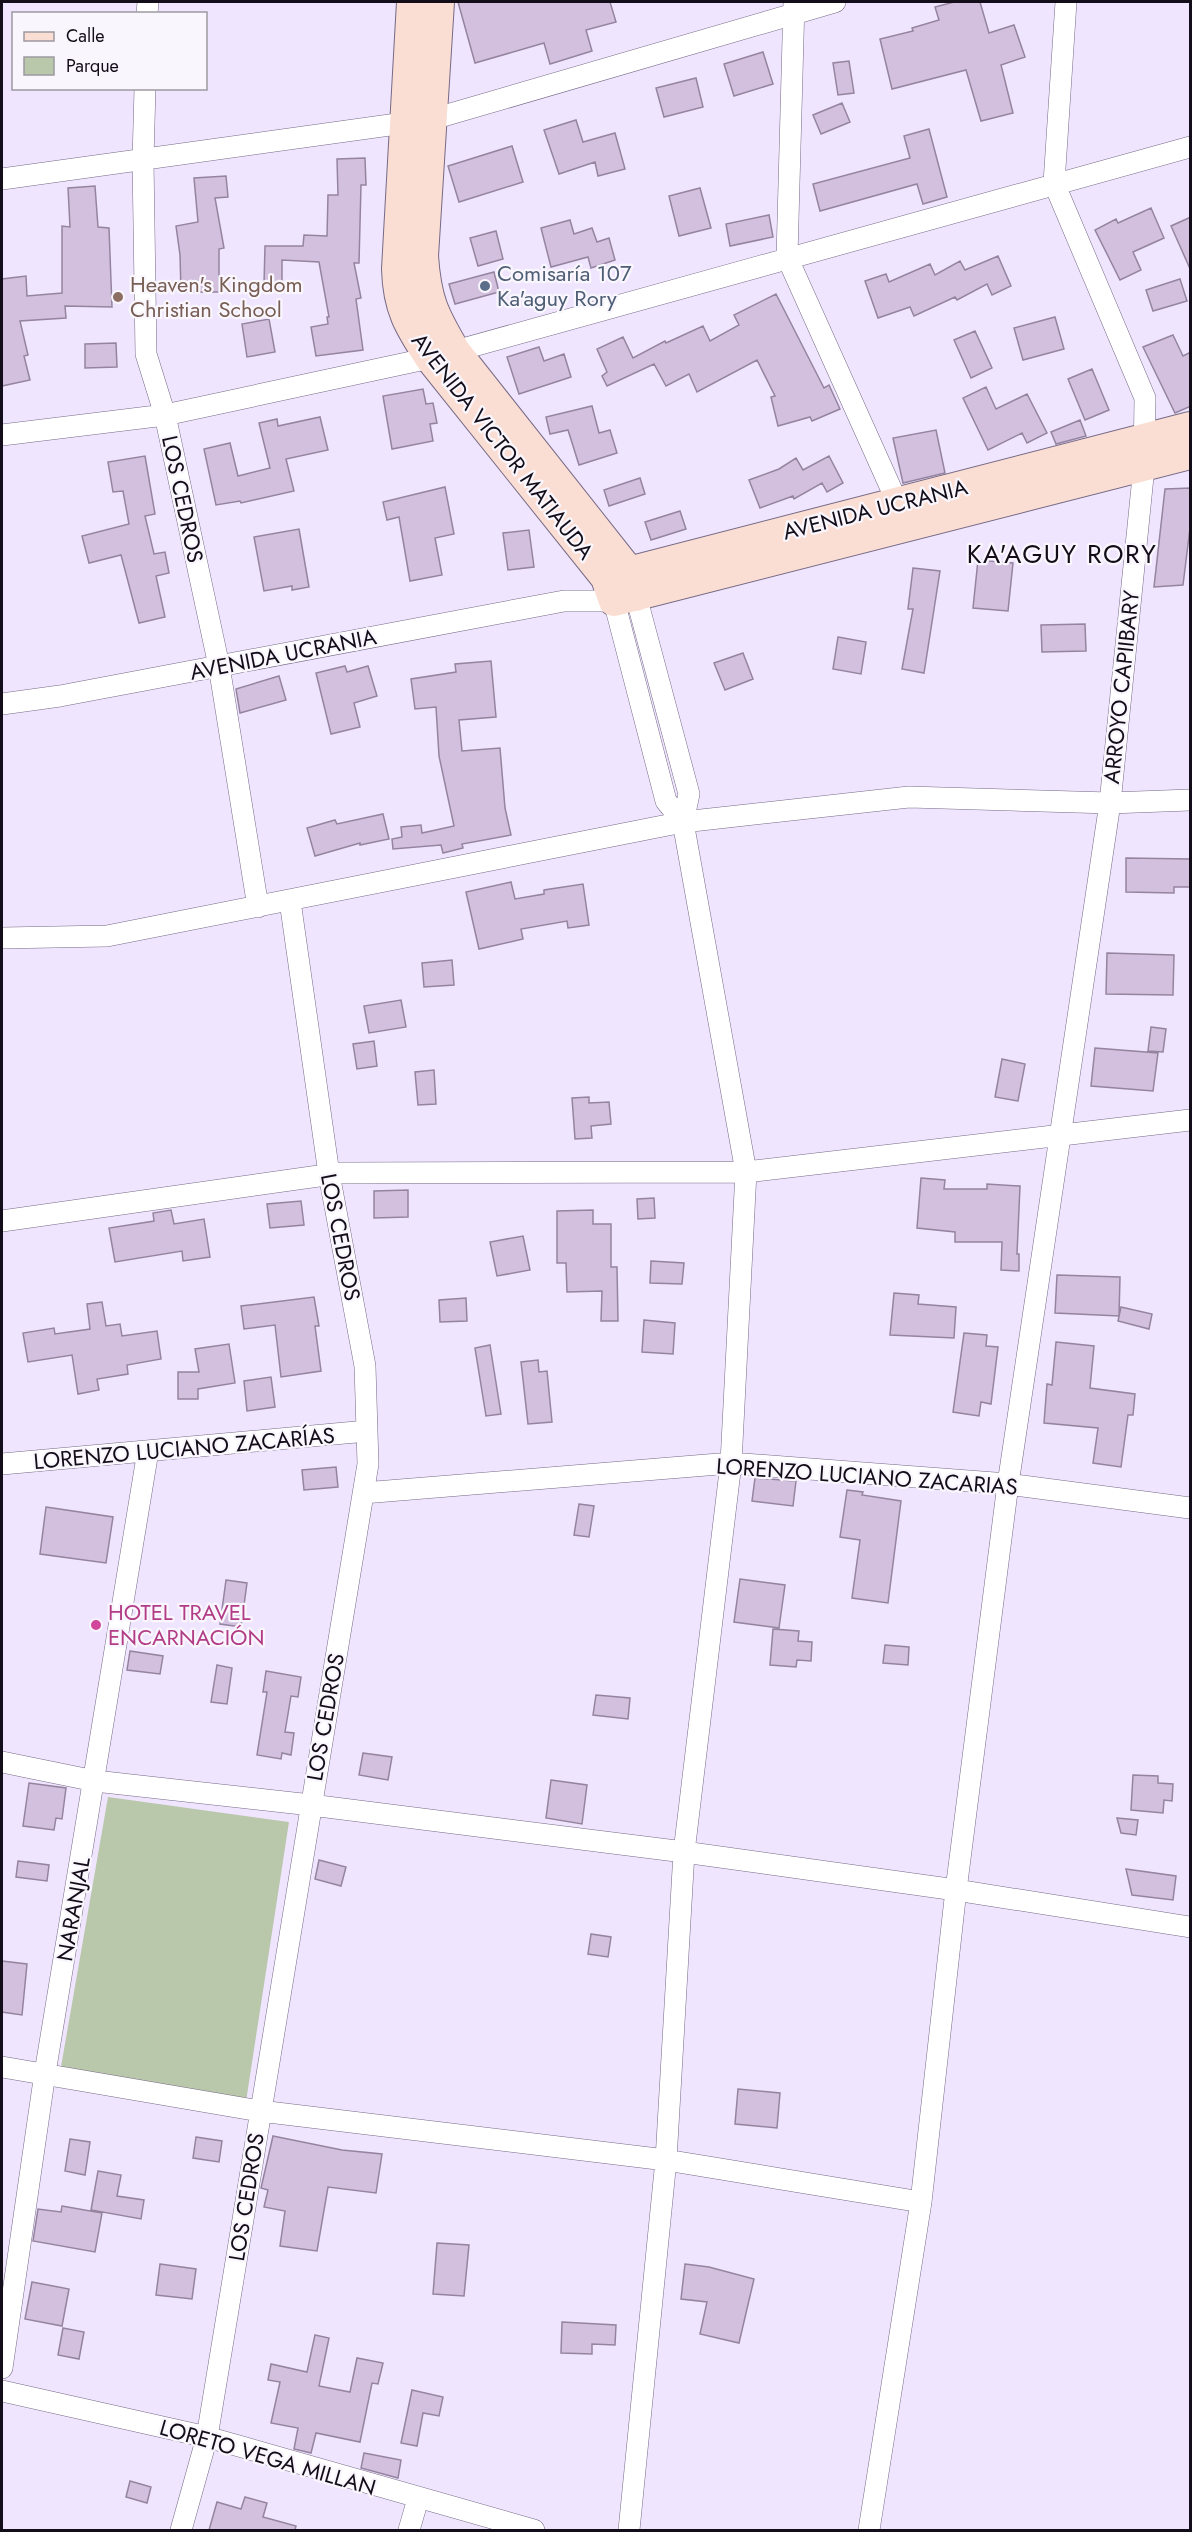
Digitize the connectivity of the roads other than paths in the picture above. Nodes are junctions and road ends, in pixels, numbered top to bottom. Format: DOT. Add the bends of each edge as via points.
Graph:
graph roads {
  1 [pos="412,2"];
  2 [pos="440,2"];
  3 [pos="835,2"];
  4 [pos="1066,2"];
  5 [pos="794,8"];
  6 [pos="145,90"];
  7 [pos="419,121"];
  8 [pos="1191,147"];
  9 [pos="143,160"];
  10 [pos="2,179"];
  11 [pos="1054,183"];
  12 [pos="787,257"];
  13 [pos="442,355"];
  14 [pos="165,415"];
  15 [pos="1191,428"];
  16 [pos="2,435"];
  17 [pos="1144,453"];
  18 [pos="1191,454"];
  19 [pos="900,516"];
  20 [pos="621,586"];
  21 [pos="219,666"];
  22 [pos="2,704"];
  23 [pos="1191,800"];
  24 [pos="1110,803"];
  25 [pos="683,822"];
  26 [pos="290,901"];
  27 [pos="258,907"];
  28 [pos="2,938"];
  29 [pos="1191,1120"];
  30 [pos="1059,1136"];
  31 [pos="746,1172"];
  32 [pos="329,1174"];
  33 [pos="2,1221"];
  34 [pos="367,1431"];
  35 [pos="148,1451"];
  36 [pos="730,1463"];
  37 [pos="2,1464"];
  38 [pos="1008,1484"];
  39 [pos="363,1493"];
  40 [pos="1191,1508"];
  41 [pos="2,1762"];
  42 [pos="95,1781"];
  43 [pos="311,1805"];
  44 [pos="684,1852"];
  45 [pos="956,1890"];
  46 [pos="1190,1926"];
  47 [pos="2,2067"];
  48 [pos="45,2073"];
  49 [pos="260,2111"];
  50 [pos="666,2160"];
  51 [pos="921,2202"];
  52 [pos="2,2368"];
  53 [pos="2,2391"];
  54 [pos="207,2437"];
  55 [pos="418,2499"];
  56 [pos="181,2530"];
  57 [pos="409,2530"];
  58 [pos="534,2530"];
  59 [pos="629,2530"];
  60 [pos="869,2530"];
  1 -- 7 [label="main road, AVENIDA VICTOR MATIAUDA"];
  2 -- 7 [label="main road, AVENIDA VICTOR MATIAUDA"];
  3 -- 5 [label="street"];
  4 -- 11 [label="street, ARROYO CAPIIBARY"];
  5 -- 7 [label="street"];
  5 -- 12 [label="street"];
  6 -- 9 [label="street, LOS CEDROS"];
  7 -- 9 [label="street"];
  7 -- 13 [label="main road, AVENIDA VICTOR MATIAUDA" via="426,291 438,322"];
  8 -- 11 [label="street"];
  9 -- 10 [label="street"];
  9 -- 14 [label="street, LOS CEDROS" via="146,354"];
  11 -- 12 [label="street"];
  11 -- 17 [label="street, ARROYO CAPIIBARY" via="1145,398"];
  12 -- 13 [label="street"];
  12 -- 19 [label="street"];
  13 -- 14 [label="street"];
  13 -- 20 [label="main road, AVENIDA VICTOR MATIAUDA"];
  14 -- 16 [label="street"];
  14 -- 21 [label="street, LOS CEDROS"];
  15 -- 17 [label="main road, AVENIDA UCRANIA"];
  17 -- 18 [label="main road, AVENIDA UCRANIA"];
  17 -- 19 [label="main road, AVENIDA UCRANIA"];
  17 -- 24 [label="street, ARROYO CAPIIBARY"];
  19 -- 20 [label="main road, AVENIDA UCRANIA"];
  20 -- 21 [label="street, AVENIDA UCRANIA" via="564,601"];
  20 -- 25 [label="street" via="690,795"];
  21 -- 22 [label="street, AVENIDA UCRANIA"];
  21 -- 27 [label="street, LOS CEDROS"];
  23 -- 24 [label="street"];
  24 -- 25 [label="street" via="909,797"];
  24 -- 30 [label="street, ARROYO CAPIIBARY"];
  25 -- 26 [label="street"];
  25 -- 31 [label="street"];
  26 -- 27 [label="street"];
  26 -- 32 [label="street, LOS CEDROS"];
  27 -- 28 [label="street" via="107,936"];
  29 -- 30 [label="street"];
  30 -- 31 [label="street"];
  30 -- 38 [label="street, ARROYO CAPIIBARY"];
  31 -- 32 [label="street"];
  31 -- 36 [label="street"];
  32 -- 33 [label="street"];
  32 -- 34 [label="street, LOS CEDROS" via="365,1366"];
  34 -- 35 [label="street, LORENZO LUCIANO ZACARÍAS"];
  34 -- 39 [label="street, LOS CEDROS" via="368,1464"];
  35 -- 37 [label="street, LORENZO LUCIANO ZACARÍAS"];
  35 -- 42 [label="street, NARANJAL"];
  36 -- 38 [label="street, LORENZO LUCIANO ZACARIAS"];
  36 -- 39 [label="street, LORENZO LUCIANO ZACARIAS"];
  36 -- 44 [label="street"];
  38 -- 40 [label="street, LORENZO LUCIANO ZACARIAS"];
  38 -- 45 [label="street, ARROYO CAPIIBARY"];
  39 -- 43 [label="street, LOS CEDROS"];
  41 -- 42 [label="street"];
  42 -- 43 [label="street"];
  42 -- 48 [label="street, NARANJAL"];
  43 -- 44 [label="street"];
  43 -- 49 [label="street, LOS CEDROS"];
  44 -- 45 [label="street"];
  44 -- 50 [label="street"];
  45 -- 46 [label="street"];
  45 -- 51 [label="street, ARROYO CAPIIBARY"];
  47 -- 48 [label="street"];
  48 -- 49 [label="street"];
  48 -- 52 [label="street, NARANJAL"];
  49 -- 50 [label="street"];
  49 -- 54 [label="street, LOS CEDROS"];
  50 -- 51 [label="street"];
  50 -- 59 [label="street"];
  51 -- 60 [label="street, ARROYO CAPIIBARY"];
  53 -- 54 [label="street, LORETO VEGA MILLAN"];
  54 -- 55 [label="street, LORETO VEGA MILLAN"];
  54 -- 56 [label="street, LOS CEDROS"];
  55 -- 57 [label="street"];
  55 -- 58 [label="street, LORETO VEGA MILLAN"];
}
